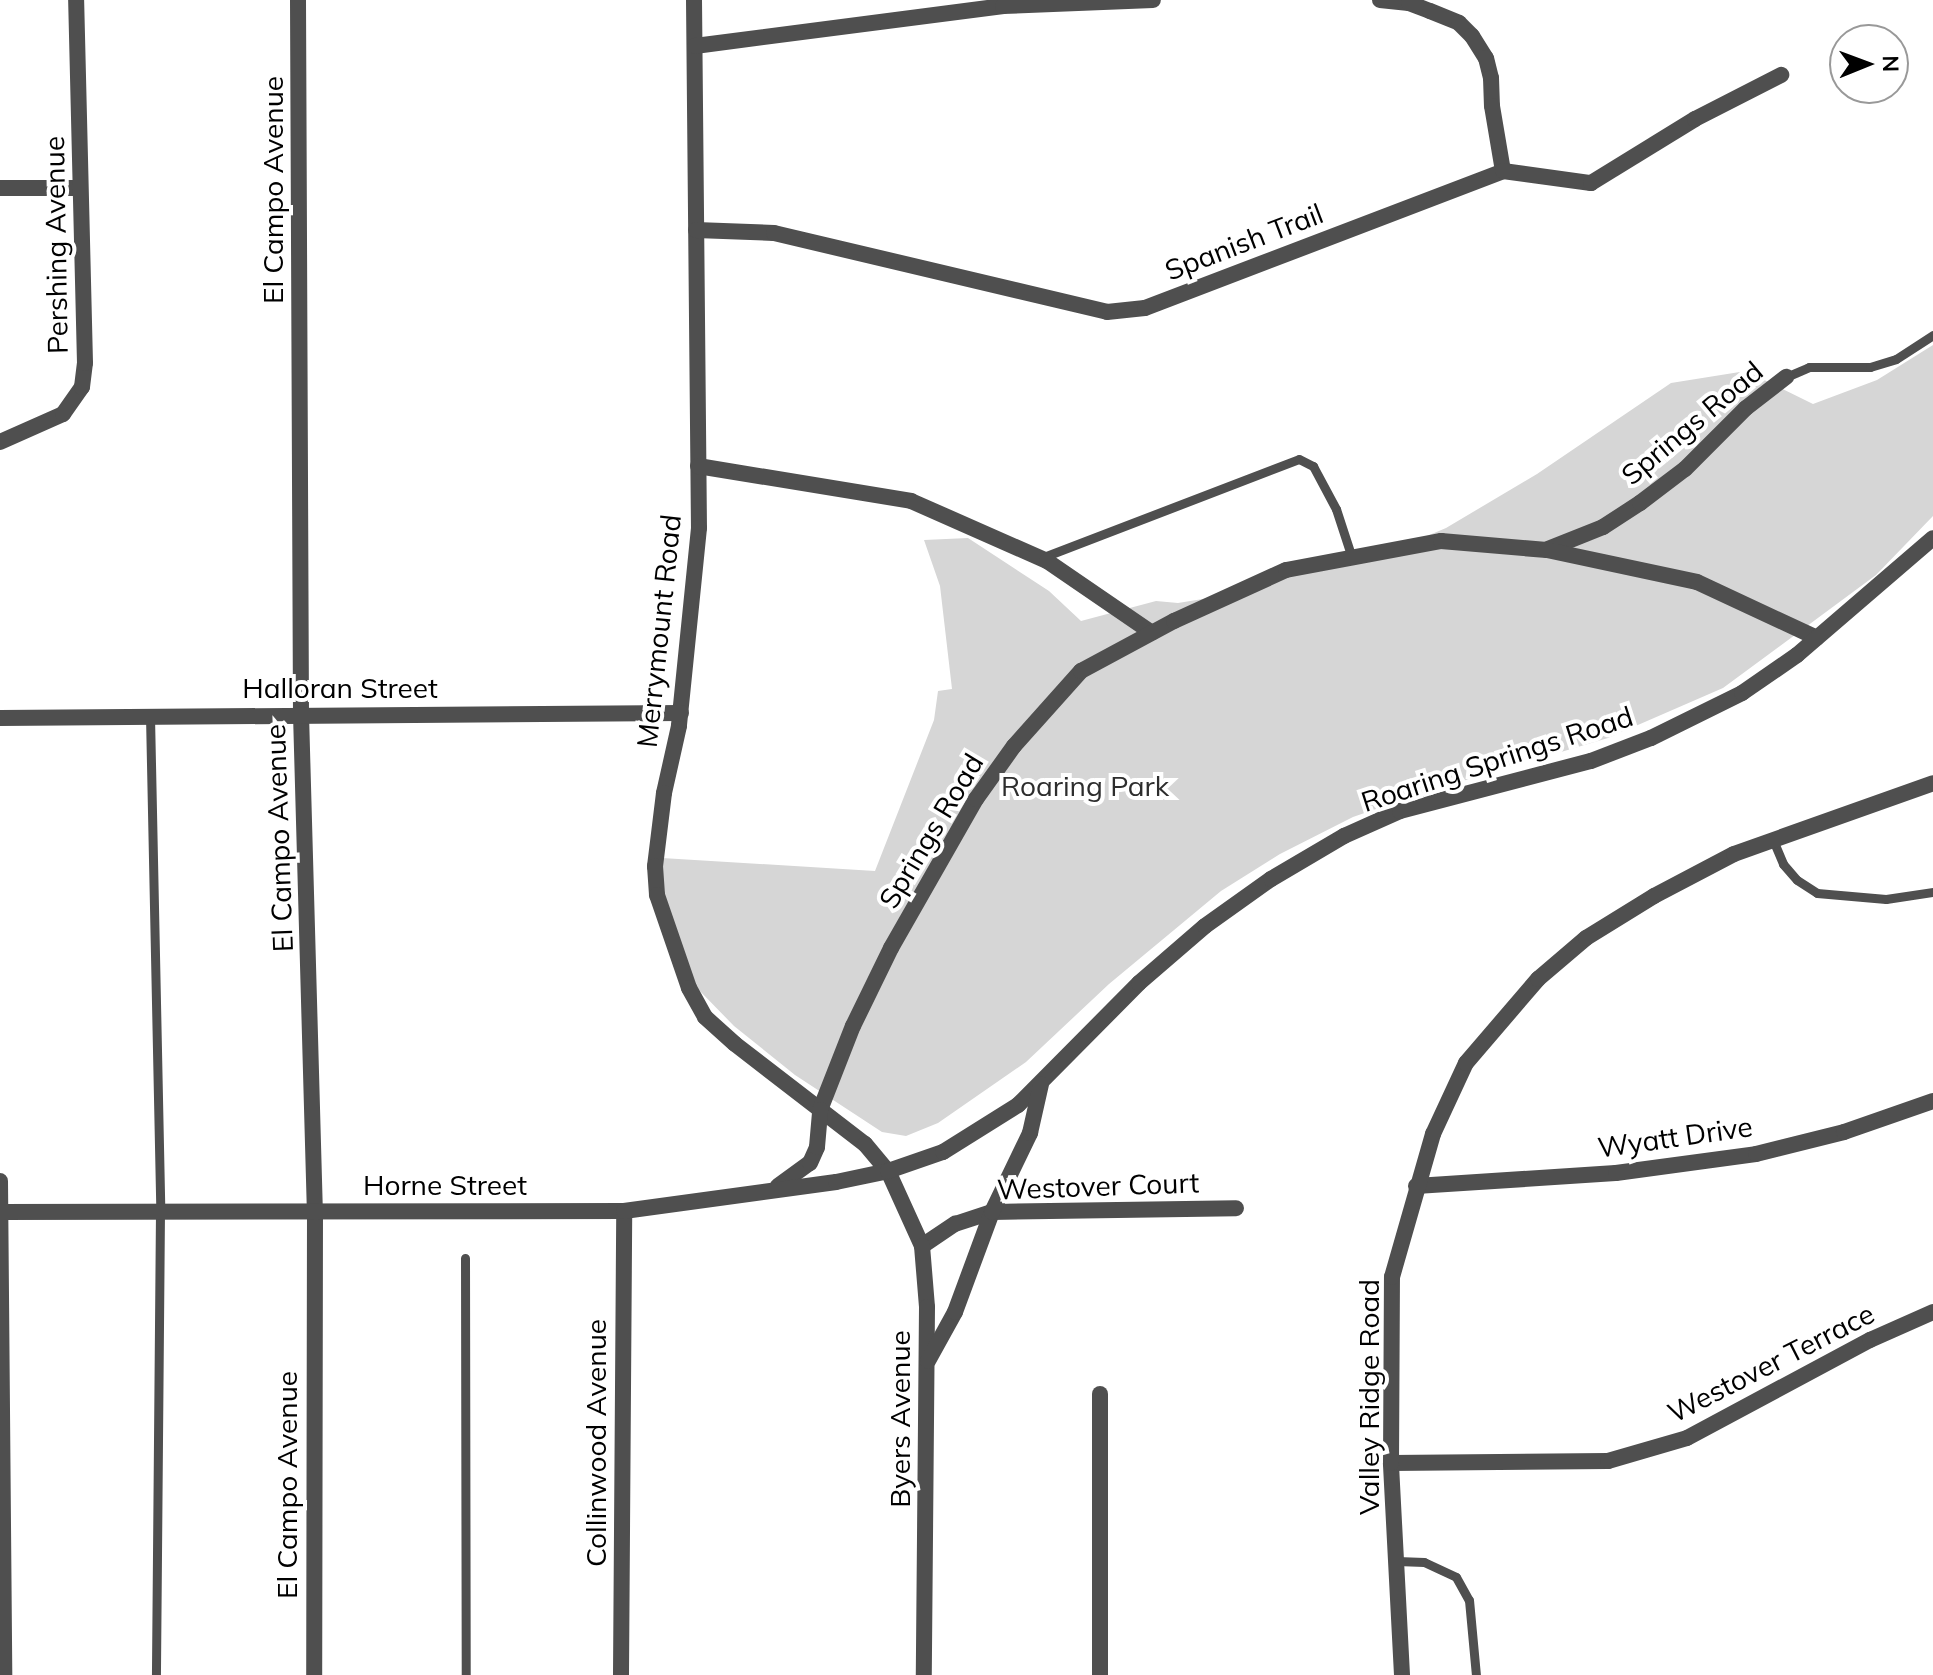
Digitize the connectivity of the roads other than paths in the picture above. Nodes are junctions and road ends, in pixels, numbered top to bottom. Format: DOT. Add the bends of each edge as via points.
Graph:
graph roads {
  1 [pos="76,0"];
  2 [pos="298,0"];
  3 [pos="694,0"];
  4 [pos="1153,0"];
  5 [pos="1380,0"];
  6 [pos="695,46"];
  7 [pos="1781,75"];
  8 [pos="1503,171"];
  9 [pos="0,188"];
  10 [pos="80,188"];
  11 [pos="696,230"];
  12 [pos="1933,335"];
  13 [pos="1786,377"];
  14 [pos="0,442"];
  15 [pos="698,466"];
  16 [pos="1933,538"];
  17 [pos="1547,550"];
  18 [pos="1041,558"];
  19 [pos="1352,558"];
  20 [pos="1152,633"];
  21 [pos="1817,638"];
  22 [pos="681,713"];
  23 [pos="301,714"];
  24 [pos="150,716"];
  25 [pos="0,718"];
  26 [pos="1933,783"];
  27 [pos="1773,840"];
  28 [pos="1933,892"];
  29 [pos="1041,1084"];
  30 [pos="1933,1101"];
  31 [pos="820,1110"];
  32 [pos="888,1171"];
  33 [pos="0,1181"];
  34 [pos="1416,1186"];
  35 [pos="773,1189"];
  36 [pos="1236,1208"];
  37 [pos="160,1211"];
  38 [pos="315,1211"];
  39 [pos="624,1211"];
  40 [pos="0,1212"];
  41 [pos="992,1212"];
  42 [pos="922,1246"];
  43 [pos="465,1258"];
  44 [pos="1933,1312"];
  45 [pos="927,1362"];
  46 [pos="1100,1394"];
  47 [pos="1391,1463"];
  48 [pos="1397,1561"];
  49 [pos="4,1675"];
  50 [pos="156,1675"];
  51 [pos="314,1675"];
  52 [pos="466,1675"];
  53 [pos="621,1675"];
  54 [pos="924,1675"];
  55 [pos="1100,1675"];
  56 [pos="1402,1675"];
  57 [pos="1476,1675"];
  1 -- 10 [label="street, Pershing Avenue"];
  2 -- 23 [label="street, El Campo Avenue"];
  3 -- 6 [label="street, Merrymount Road"];
  4 -- 6 [label="street" via="1003,6"];
  5 -- 8 [label="street" via="1430,11 1459,23 1472,36 1491,78"];
  6 -- 11 [label="street, Merrymount Road"];
  7 -- 8 [label="street, Spanish Trail" via="1695,119 1591,183"];
  8 -- 11 [label="street, Spanish Trail" via="1145,308 1107,312 774,233"];
  9 -- 10 [label="street"];
  10 -- 14 [label="street, Pershing Avenue" via="82,387 63,414"];
  11 -- 15 [label="street, Merrymount Road"];
  12 -- 13 [label="lane" via="1896,359 1870,367 1809,367"];
  13 -- 17 [label="street, Springs Road" via="1640,503 1603,527"];
  15 -- 18 [label="street" via="911,501"];
  15 -- 22 [label="street, Merrymount Road" via="699,528"];
  16 -- 21 [label="street, Roaring Springs Road"];
  17 -- 19 [label="street, Springs Road" via="1441,541"];
  17 -- 21 [label="street, Springs Road" via="1697,582"];
  18 -- 19 [label="lane" via="1299,459 1313,466 1336,509"];
  18 -- 20 [label="street"];
  19 -- 20 [label="street, Springs Road" via="1286,570"];
  20 -- 31 [label="street, Springs Road" via="1081,671 1014,746 976,799 891,948"];
  21 -- 29 [label="street, Roaring Springs Road" via="1742,693 1651,738 1591,761 1400,811 1302,860 1205,926 1139,983"];
  22 -- 23 [label="street, Halloran Street"];
  22 -- 31 [label="street, Merrymount Road" via="655,866 668,934 705,1017"];
  23 -- 24 [label="street, Halloran Street"];
  23 -- 38 [label="street, El Campo Avenue"];
  24 -- 25 [label="street, Halloran Street"];
  24 -- 37 [label="lane"];
  26 -- 27 [label="street, Valley Ridge Road"];
  27 -- 28 [label="lane" via="1783,864 1817,893 1886,899"];
  27 -- 34 [label="street, Valley Ridge Road" via="1654,896 1586,938 1538,979 1466,1063 1443,1108"];
  29 -- 32 [label="street, Roaring Springs Road" via="984,1129 943,1152"];
  29 -- 41 [label="street" via="1030,1133"];
  30 -- 34 [label="street, Wyatt Drive" via="1844,1132 1756,1154 1616,1173"];
  31 -- 32 [label="street, Merrymount Road" via="865,1144"];
  31 -- 35 [label="street, Springs Road" via="819,1138 810,1163"];
  32 -- 35 [label="street, Horne Street"];
  32 -- 42 [label="street, Byers Avenue"];
  33 -- 40 [label="street"];
  34 -- 47 [label="street, Valley Ridge Road" via="1392,1277"];
  35 -- 39 [label="street, Horne Street"];
  36 -- 41 [label="street, Westover Court"];
  37 -- 38 [label="street, Horne Street"];
  37 -- 40 [label="street, Horne Street"];
  37 -- 50 [label="lane"];
  38 -- 39 [label="street, Horne Street"];
  38 -- 51 [label="street, El Campo Avenue"];
  39 -- 53 [label="street, Collinwood Avenue"];
  40 -- 49 [label="street"];
  41 -- 42 [label="street, Westover Court" via="955,1224"];
  41 -- 45 [label="street" via="955,1312"];
  42 -- 45 [label="street, Byers Avenue"];
  43 -- 52 [label="lane"];
  44 -- 47 [label="street, Westover Terrace" via="1687,1438 1648,1450 1608,1461"];
  45 -- 54 [label="street, Byers Avenue"];
  46 -- 55 [label="street"];
  47 -- 48 [label="street, Valley Ridge Road"];
  48 -- 56 [label="street, Valley Ridge Road"];
  48 -- 57 [label="lane" via="1424,1562 1456,1577 1469,1600"];
}
